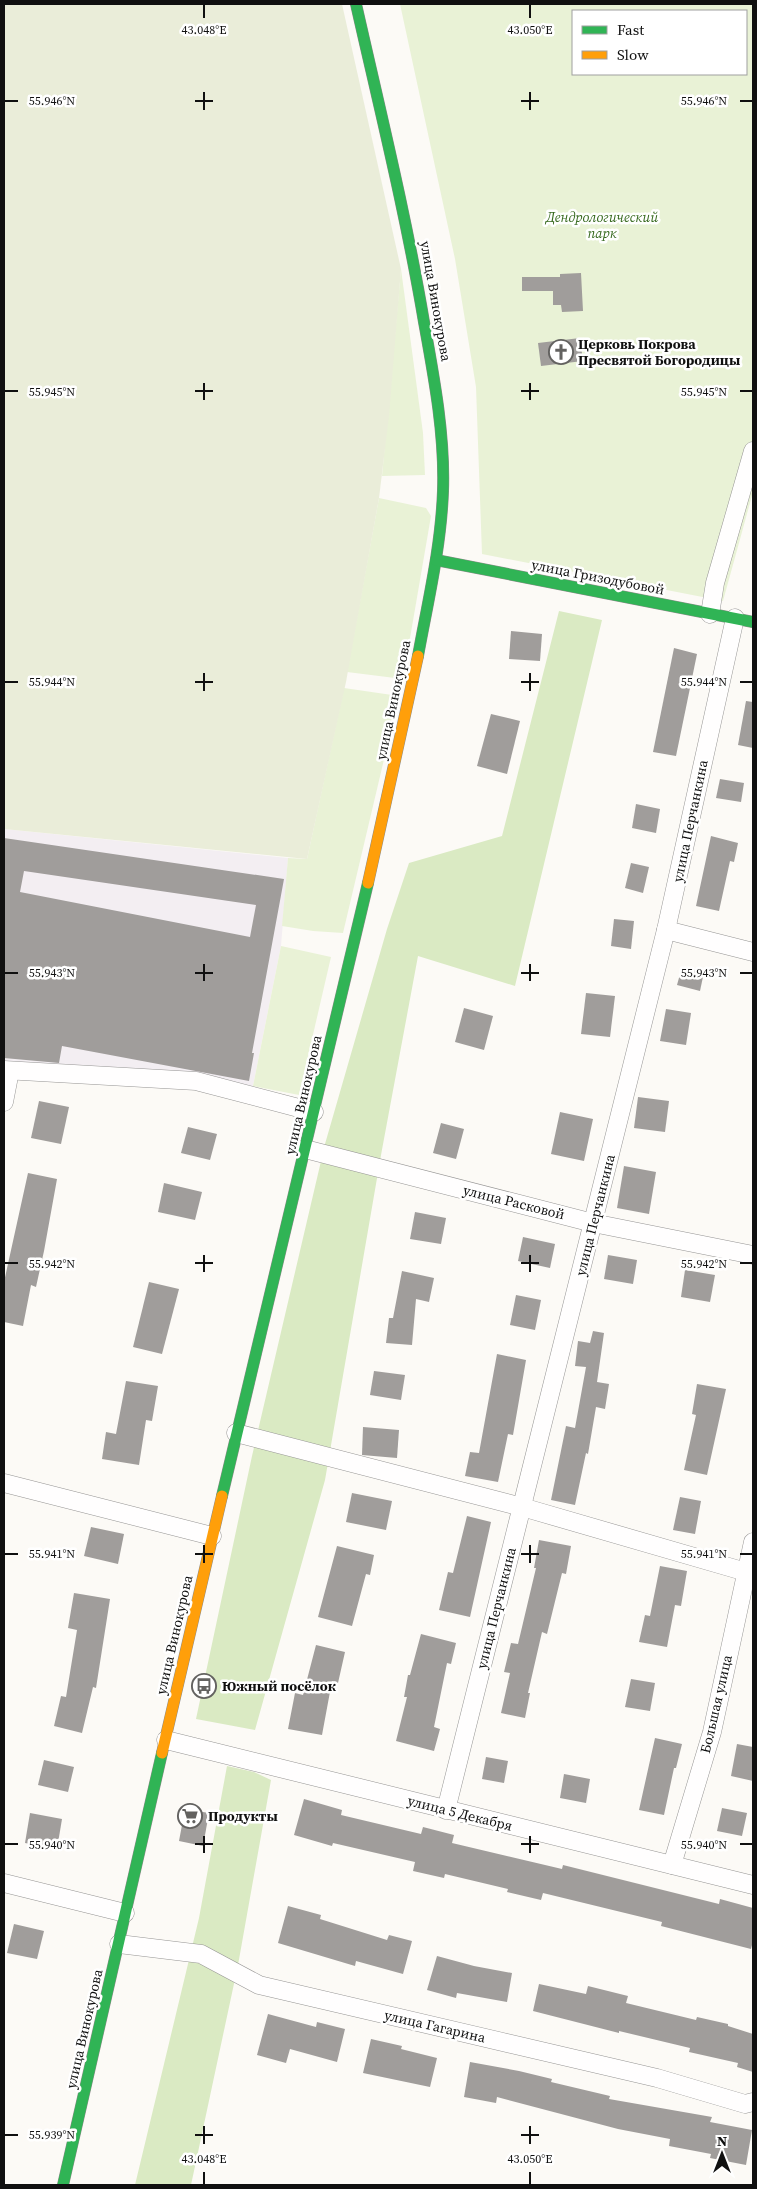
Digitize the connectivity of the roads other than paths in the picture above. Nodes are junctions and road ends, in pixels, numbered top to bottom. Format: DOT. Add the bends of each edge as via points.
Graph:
graph roads {
  1 [pos="356,4"];
  2 [pos="753,451"];
  3 [pos="436,560"];
  4 [pos="710,614"];
  5 [pos="734,618"];
  6 [pos="753,622"];
  7 [pos="666,930"];
  8 [pos="753,952"];
  9 [pos="7,1071"];
  10 [pos="4,1102"];
  11 [pos="314,1112"];
  12 [pos="305,1149"];
  13 [pos="593,1223"];
  14 [pos="753,1255"];
  15 [pos="236,1433"];
  16 [pos="4,1482"];
  17 [pos="522,1506"];
  18 [pos="212,1536"];
  19 [pos="753,1542"];
  20 [pos="749,1573"];
  21 [pos="166,1740"];
  22 [pos="446,1810"];
  23 [pos="672,1864"];
  24 [pos="4,1883"];
  25 [pos="753,1885"];
  26 [pos="125,1913"];
  27 [pos="119,1944"];
  28 [pos="753,2102"];
  29 [pos="63,2185"];
  1 -- 3 [label="main road, улица Винокурова" via="412,252 432,366 442,448 443,491"];
  2 -- 4 [label="street" via="715,583"];
  3 -- 4 [label="main road, улица Гризодубовой"];
  3 -- 11 [label="main road, улица Винокурова" via="412,690"];
  4 -- 5 [label="main road, улица Гризодубовой"];
  5 -- 6 [label="main road, улица Гризодубовой"];
  5 -- 7 [label="street, улица Перчанкина"];
  7 -- 8 [label="street"];
  7 -- 13 [label="street, улица Перчанкина"];
  9 -- 10 [label="street"];
  9 -- 11 [label="street" via="196,1081"];
  11 -- 12 [label="main road, улица Винокурова"];
  12 -- 13 [label="street, улица Расковой"];
  12 -- 15 [label="main road, улица Винокурова"];
  13 -- 14 [label="street, улица Расковой"];
  13 -- 17 [label="street, улица Перчанкина"];
  15 -- 17 [label="street"];
  15 -- 18 [label="main road, улица Винокурова"];
  16 -- 18 [label="street"];
  17 -- 20 [label="street"];
  17 -- 22 [label="street, улица Перчанкина"];
  18 -- 21 [label="main road, улица Винокурова"];
  19 -- 20 [label="street, Большая улица"];
  20 -- 23 [label="street, Большая улица" via="712,1732"];
  21 -- 22 [label="street, улица 5 Декабря"];
  21 -- 26 [label="main road, улица Винокурова"];
  22 -- 23 [label="street, улица 5 Декабря"];
  23 -- 25 [label="street, улица 5 Декабря"];
  24 -- 26 [label="street"];
  26 -- 27 [label="main road, улица Винокурова"];
  27 -- 28 [label="street, улица Гагарина" via="201,1954 259,1985 657,2078 745,2104"];
  27 -- 29 [label="main road, улица Винокурова"];
}
